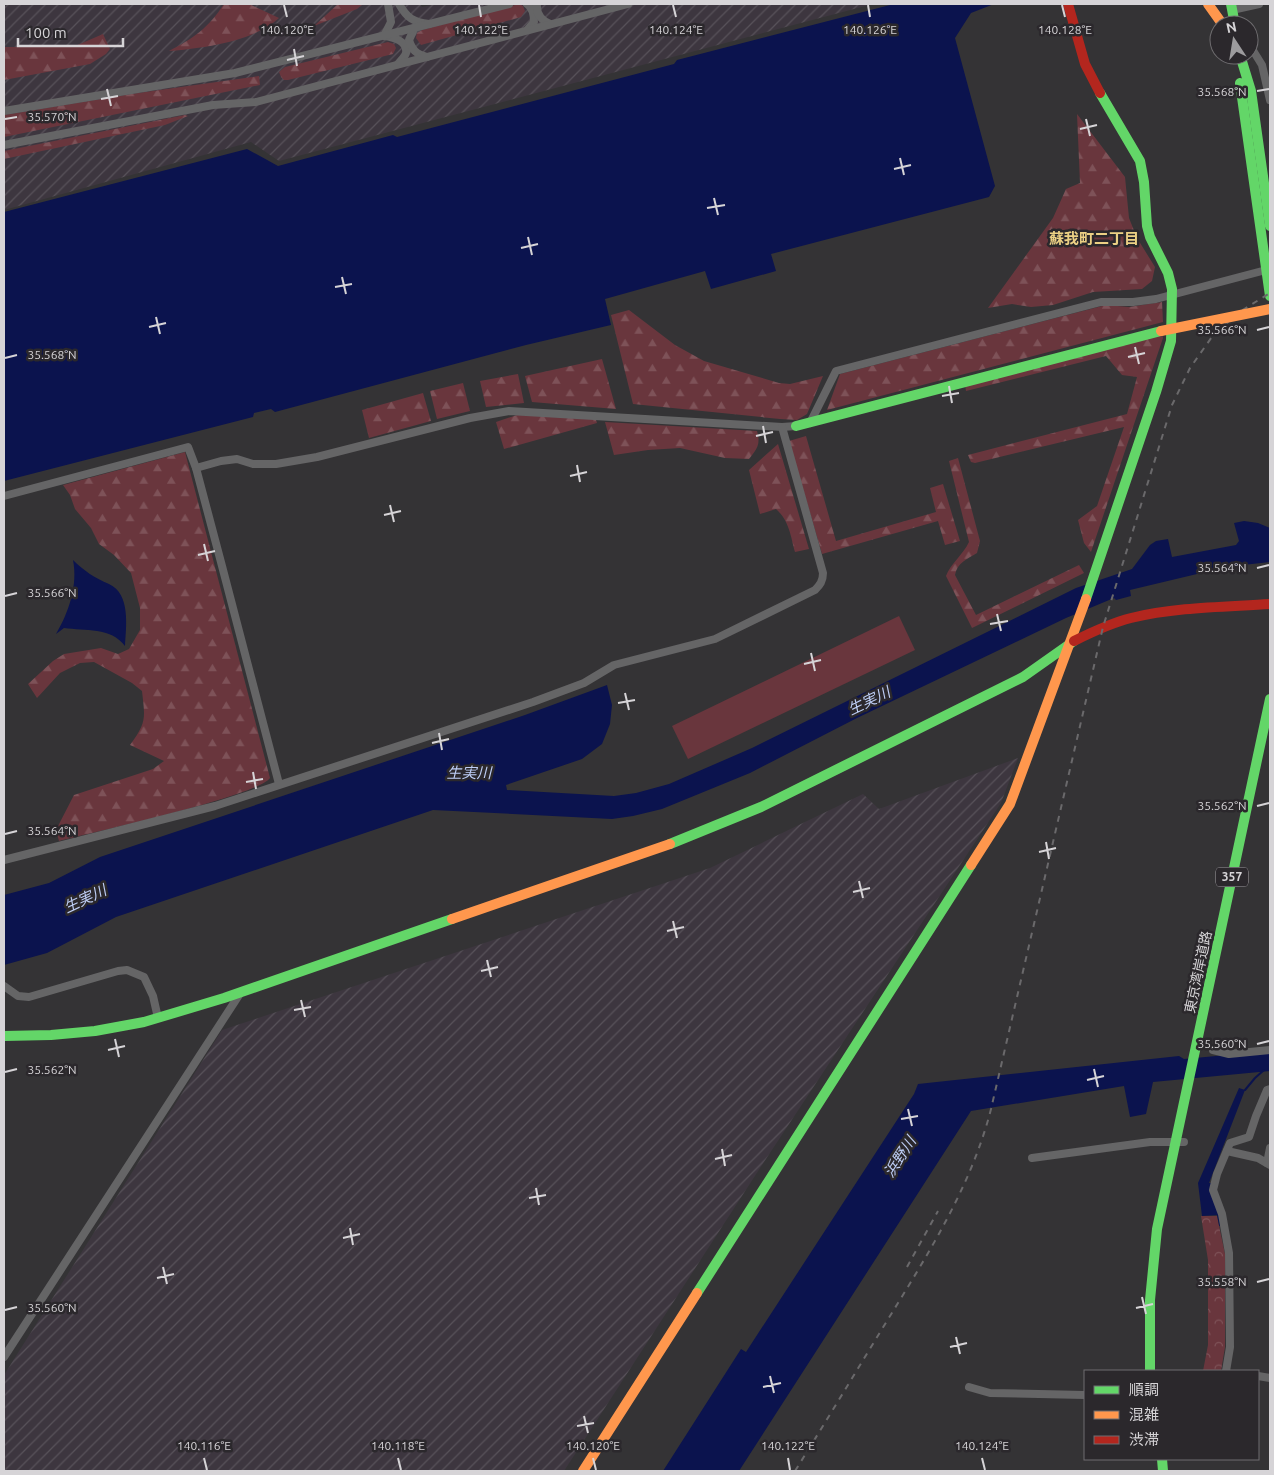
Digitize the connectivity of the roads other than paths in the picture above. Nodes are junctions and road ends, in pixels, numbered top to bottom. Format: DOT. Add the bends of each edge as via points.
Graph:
graph roads {
  1 [pos="388,4"];
  2 [pos="399,4"];
  3 [pos="509,4"];
  4 [pos="527,4"];
  5 [pos="537,4"];
  6 [pos="628,4"];
  7 [pos="1068,4"];
  8 [pos="1208,4"];
  9 [pos="1218,4"];
  10 [pos="1257,4"];
  11 [pos="1232,7"];
  12 [pos="1216,15"];
  13 [pos="1226,15"];
  14 [pos="432,24"];
  15 [pos="550,24"];
  16 [pos="414,29"];
  17 [pos="526,30"];
  18 [pos="384,36"];
  19 [pos="427,57"];
  20 [pos="1259,60"];
  21 [pos="398,64"];
  22 [pos="1242,65"];
  23 [pos="1248,65"];
  24 [pos="1248,78"];
  25 [pos="1270,100"];
  26 [pos="4,110"];
  27 [pos="4,145"];
  28 [pos="1270,164"];
  29 [pos="1270,226"];
  30 [pos="1266,270"];
  31 [pos="1172,294"];
  32 [pos="1270,296"];
  33 [pos="1270,309"];
  34 [pos="810,423"];
  35 [pos="796,426"];
  36 [pos="782,427"];
  37 [pos="196,468"];
  38 [pos="4,496"];
  39 [pos="1270,604"];
  40 [pos="1070,643"];
  41 [pos="1270,700"];
  42 [pos="1270,736"];
  43 [pos="279,784"];
  44 [pos="4,860"];
  45 [pos="4,986"];
  46 [pos="242,992"];
  47 [pos="158,1018"];
  48 [pos="4,1036"];
  49 [pos="1213,1050"];
  50 [pos="1270,1050"];
  51 [pos="1198,1055"];
  52 [pos="1270,1089"];
  53 [pos="1180,1141"];
  54 [pos="1270,1148"];
  55 [pos="1227,1151"];
  56 [pos="1032,1158"];
  57 [pos="1268,1164"];
  58 [pos="4,1357"];
  59 [pos="1150,1370"];
  60 [pos="1158,1370"];
  61 [pos="1226,1370"];
  62 [pos="969,1387"];
  63 [pos="1084,1395"];
  64 [pos="583,1471"];
  1 -- 18 [label="street" via="391,22"];
  2 -- 14 [label="street" via="411,19"];
  3 -- 14 [label="street"];
  4 -- 17 [label="street" via="533,11 534,22"];
  5 -- 15 [label="street" via="539,17"];
  6 -- 15 [label="street"];
  7 -- 31 [label="main road" via="1085,64 1140,160 1147,226 1168,273"];
  8 -- 12 [label="main road"];
  9 -- 13 [label="main road"];
  10 -- 11 [label="street"];
  14 -- 16 [label="street"];
  15 -- 17 [label="street"];
  16 -- 18 [label="street"];
  16 -- 19 [label="street" via="408,40 414,52"];
  17 -- 19 [label="street"];
  18 -- 21 [label="street" via="397,39 405,47 406,53"];
  18 -- 26 [label="street" via="236,73"];
  19 -- 21 [label="street"];
  20 -- 25 [label="street"];
  21 -- 27 [label="street" via="256,102 204,107"];
  22 -- 24 [label="main road"];
  23 -- 24 [label="main road"];
  24 -- 28 [label="main road"];
  24 -- 29 [label="main road"];
  24 -- 30 [label="main road"];
  30 -- 31 [label="street"];
  30 -- 32 [label="main road"];
  31 -- 34 [label="street" via="1133,302 1101,302 836,371"];
  31 -- 40 [label="main road" via="1172,341"];
  33 -- 34 [label="main road, bridge" via="1161,331"];
  34 -- 35 [label="main road"];
  35 -- 36 [label="street"];
  36 -- 37 [label="street" via="509,411 317,457 276,464 254,464 237,459"];
  36 -- 43 [label="street" via="823,574 814,590 715,639 614,665 584,683 534,702"];
  37 -- 38 [label="street" via="188,447"];
  37 -- 43 [label="street"];
  39 -- 40 [label="main road" via="1181,610 1131,618"];
  40 -- 46 [label="main road" via="1023,677 761,807 691,837"];
  40 -- 64 [label="main road" via="1010,804"];
  41 -- 51 [label="main road, 東京湾岸道路 / 357"];
  42 -- 51 [label="main road, 東京湾岸道路 / 357"];
  43 -- 44 [label="street" via="215,806"];
  45 -- 47 [label="street" via="18,996 29,997 127,970 144,977"];
  46 -- 47 [label="main road"];
  46 -- 58 [label="street"];
  47 -- 48 [label="main road" via="95,1030"];
  49 -- 50 [label="street" via="1229,1054"];
  51 -- 53 [label="main road, 東京湾岸道路 / 357"];
  52 -- 55 [label="street" via="1256,1116 1250,1137 1230,1143"];
  53 -- 56 [label="street"];
  53 -- 59 [label="main road, 東京湾岸道路 / 357" via="1164,1192 1152,1263"];
  53 -- 60 [label="main road, 東京湾岸道路 / 357" via="1163,1247 1157,1310"];
  54 -- 57 [label="street"];
  55 -- 57 [label="street" via="1258,1158"];
  55 -- 61 [label="street" via="1216,1174 1213,1190 1230,1253 1230,1347"];
  62 -- 63 [label="street" via="990,1394"];
}
